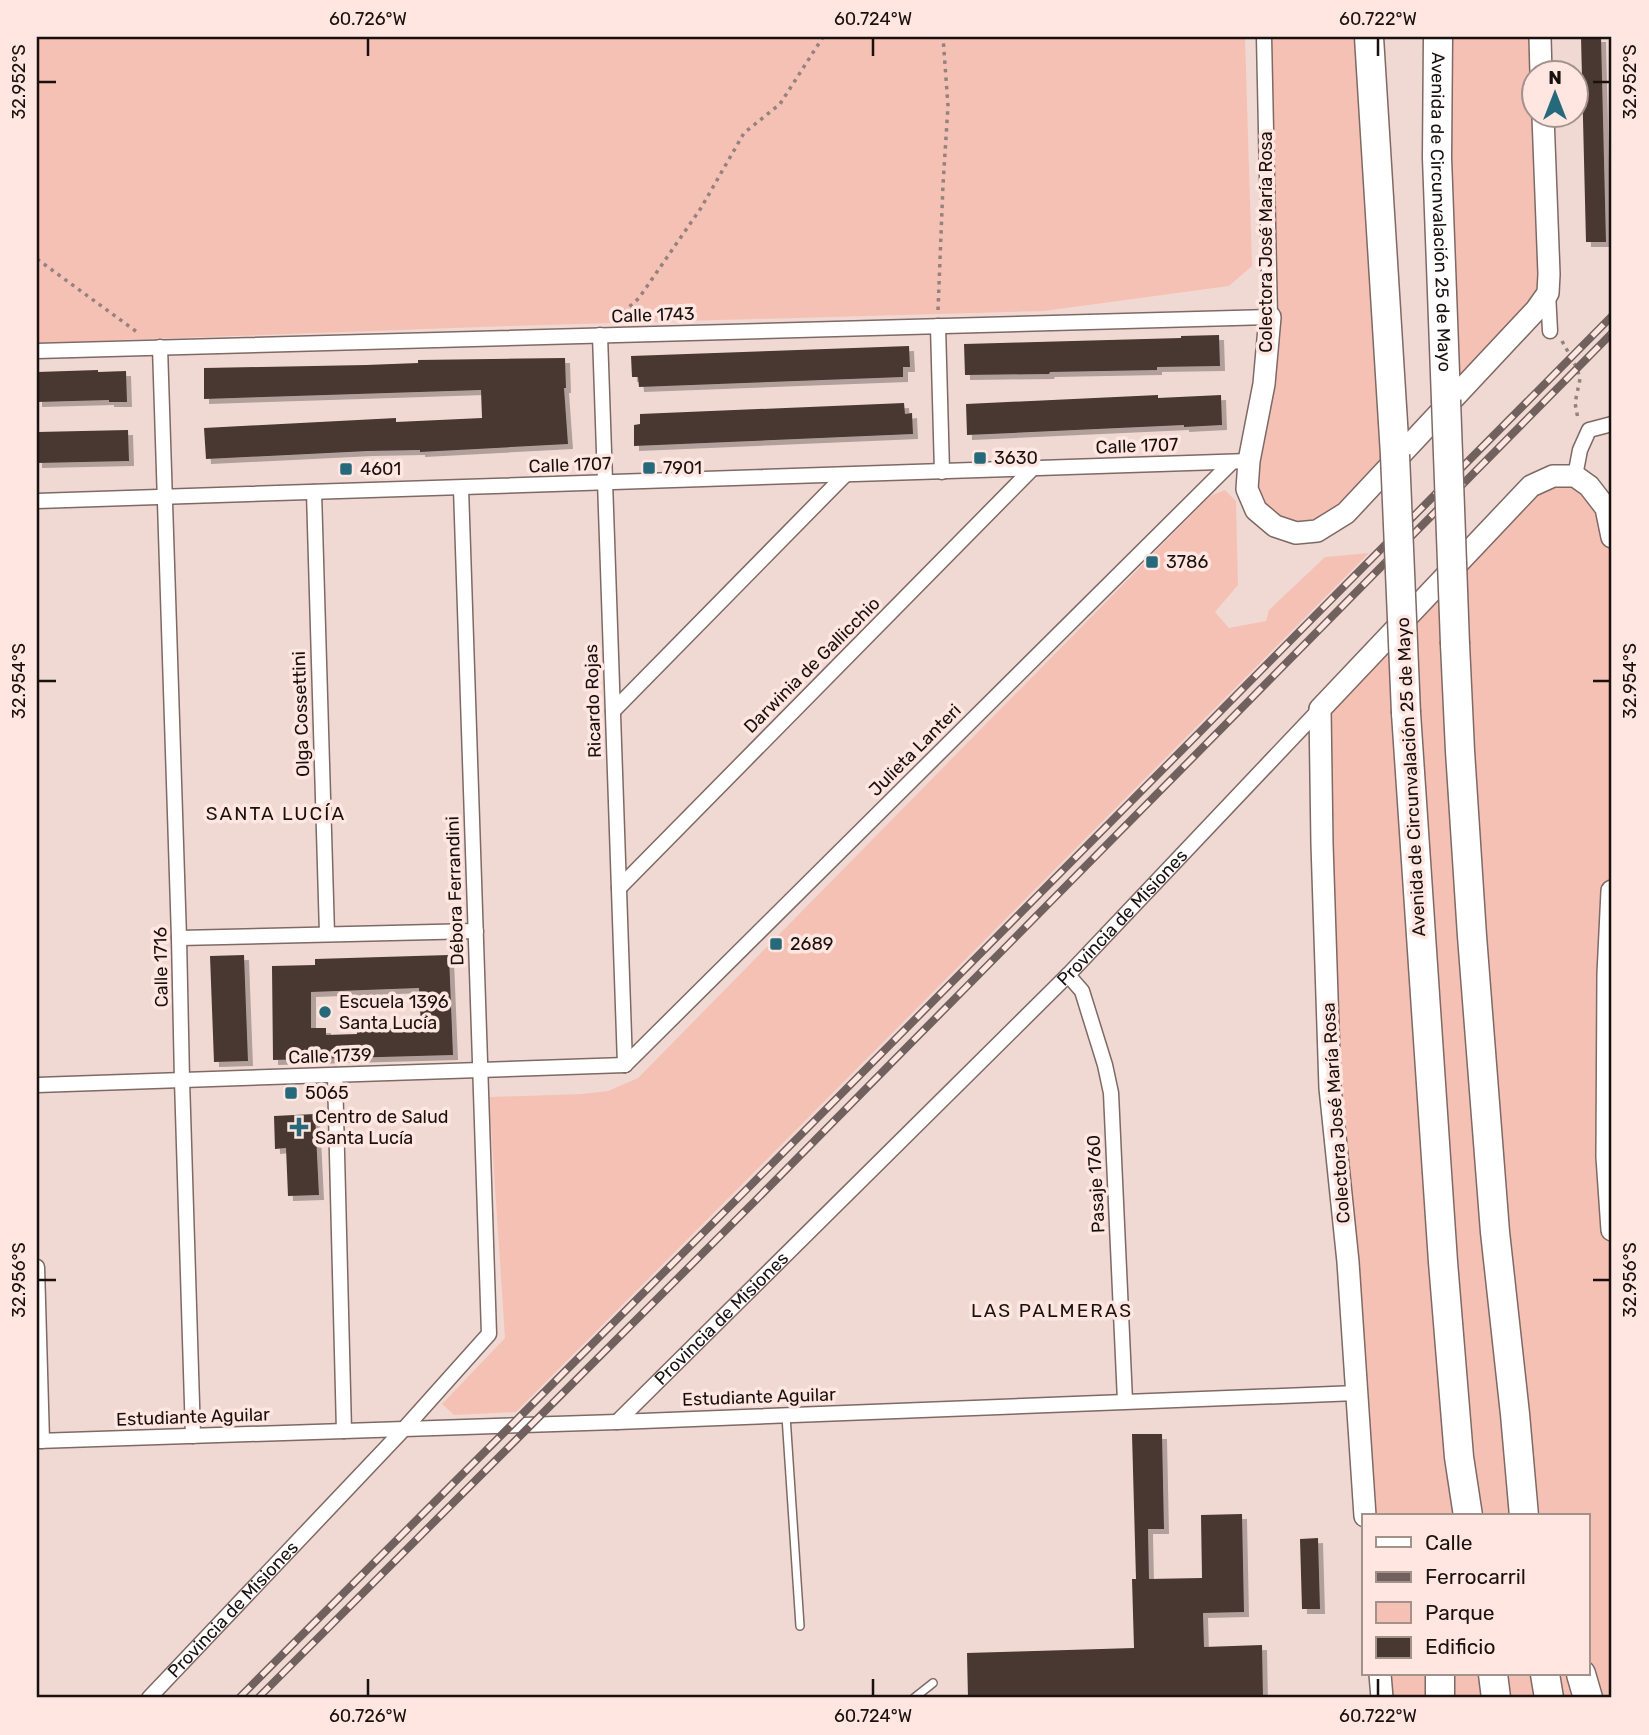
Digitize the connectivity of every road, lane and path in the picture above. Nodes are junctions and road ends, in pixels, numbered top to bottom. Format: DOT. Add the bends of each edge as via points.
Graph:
graph roads {
  1 [pos="823,37"];
  2 [pos="943,37"];
  3 [pos="1265,37"];
  4 [pos="1369,37"];
  5 [pos="1438,37"];
  6 [pos="1540,37"];
  7 [pos="1541,60"];
  8 [pos="1544,130"];
  9 [pos="37,259"];
  10 [pos="1549,284"];
  11 [pos="1270,317"];
  12 [pos="938,326"];
  13 [pos="1550,331"];
  14 [pos="600,335"];
  15 [pos="160,347"];
  16 [pos="37,351"];
  17 [pos="1612,424"];
  18 [pos="1584,441"];
  19 [pos="1240,462"];
  20 [pos="1032,469"];
  21 [pos="942,472"];
  22 [pos="845,475"];
  23 [pos="1575,476"];
  24 [pos="605,483"];
  25 [pos="461,488"];
  26 [pos="314,492"];
  27 [pos="165,497"];
  28 [pos="37,501"];
  29 [pos="1612,537"];
  30 [pos="1320,709"];
  31 [pos="613,712"];
  32 [pos="619,888"];
  33 [pos="1612,905"];
  34 [pos="476,931"];
  35 [pos="327,934"];
  36 [pos="179,938"];
  37 [pos="1068,975"];
  38 [pos="625,1065"];
  39 [pos="481,1070"];
  40 [pos="335,1075"];
  41 [pos="182,1080"];
  42 [pos="37,1085"];
  43 [pos="1612,1230"];
  44 [pos="37,1267"];
  45 [pos="489,1334"];
  46 [pos="1357,1393"];
  47 [pos="1125,1401"];
  48 [pos="1515,1414"];
  49 [pos="786,1415"];
  50 [pos="617,1422"];
  51 [pos="404,1429"];
  52 [pos="344,1431"];
  53 [pos="192,1436"];
  54 [pos="39,1441"];
  55 [pos="1459,1457"];
  56 [pos="1365,1514"];
  57 [pos="1449,1514"];
  58 [pos="1468,1514"];
  59 [pos="1524,1514"];
  60 [pos="1540,1514"];
  61 [pos="800,1626"];
  62 [pos="1380,1676"];
  63 [pos="1440,1676"];
  64 [pos="1493,1676"];
  65 [pos="1545,1676"];
  66 [pos="1582,1676"];
  67 [pos="933,1683"];
  68 [pos="149,1698"];
  69 [pos="914,1698"];
  70 [pos="1382,1698"];
  71 [pos="1440,1698"];
  72 [pos="1496,1698"];
  73 [pos="1549,1698"];
  74 [pos="1588,1698"];
  1 -- 14 [label="path" via="779,104 744,133 701,208 639,298"];
  2 -- 12 [label="path" via="948,106"];
  3 -- 11 [label="street, Colectora José María Rosa"];
  4 -- 55 [label="highway, Avenida de Circunvalación 25 de Mayo, bridge" via="1406,713"];
  5 -- 48 [label="highway, Avenida de Circunvalación 25 de Mayo, bridge" via="1437,158 1460,751 1494,1232"];
  6 -- 7 [label="main road"];
  8 -- 10 [label="main road"];
  9 -- 15 [label="path"];
  10 -- 13 [label="street"];
  10 -- 19 [label="main road, Colectora José María Rosa" via="1536,310 1346,513 1317,531 1296,533 1275,526 1256,510"];
  11 -- 12 [label="street, Calle 1743"];
  11 -- 19 [label="main road, Colectora José María Rosa" via="1264,384"];
  12 -- 14 [label="street, Calle 1743"];
  12 -- 21 [label="street"];
  13 -- 18 [label="path" via="1559,334 1577,368 1580,379 1575,403"];
  14 -- 15 [label="street, Calle 1743"];
  14 -- 24 [label="street, Ricardo Rojas"];
  15 -- 16 [label="street, Calle 1743"];
  15 -- 27 [label="street, Calle 1716"];
  17 -- 18 [label="street" via="1589,430"];
  18 -- 23 [label="street"];
  19 -- 20 [label="street, Calle 1707"];
  19 -- 38 [label="street, Julieta Lanteri"];
  20 -- 21 [label="street, Calle 1707"];
  20 -- 32 [label="street, Darwinia de Gallicchio"];
  21 -- 22 [label="street, Calle 1707"];
  22 -- 24 [label="street, Calle 1707"];
  22 -- 31 [label="street"];
  23 -- 29 [label="main road" via="1606,508"];
  23 -- 30 [label="main road, Provincia de Misiones" via="1553,476 1531,486"];
  24 -- 25 [label="street, Calle 1707"];
  24 -- 31 [label="street, Ricardo Rojas"];
  25 -- 26 [label="street, Calle 1707"];
  25 -- 34 [label="street, Débora Ferrandini"];
  26 -- 27 [label="street, Calle 1707"];
  26 -- 35 [label="street, Olga Cossettini"];
  27 -- 28 [label="street, Calle 1707"];
  27 -- 36 [label="street, Calle 1716"];
  30 -- 37 [label="street, Provincia de Misiones"];
  30 -- 46 [label="main road, Colectora José María Rosa" via="1330,1088"];
  31 -- 32 [label="street, Ricardo Rojas"];
  32 -- 38 [label="street, Ricardo Rojas"];
  33 -- 43 [label="main road" via="1607,1157"];
  34 -- 35 [label="street"];
  34 -- 39 [label="street, Débora Ferrandini"];
  35 -- 36 [label="street"];
  36 -- 41 [label="street, Calle 1716"];
  37 -- 47 [label="street, Pasaje 1760" via="1082,990 1111,1093"];
  37 -- 50 [label="street, Provincia de Misiones"];
  38 -- 39 [label="street, Calle 1739"];
  39 -- 40 [label="street, Calle 1739"];
  39 -- 45 [label="street, Débora Ferrandini"];
  40 -- 41 [label="street, Calle 1739"];
  40 -- 52 [label="street"];
  41 -- 42 [label="street, Calle 1739"];
  41 -- 53 [label="street, Calle 1716"];
  44 -- 54 [label="street"];
  45 -- 51 [label="street, Provincia de Misiones"];
  46 -- 47 [label="street, Estudiante Aguilar"];
  46 -- 56 [label="main road, Colectora José María Rosa"];
  47 -- 49 [label="street, Estudiante Aguilar"];
  48 -- 59 [label="highway, Avenida de Circunvalación 25 de Mayo"];
  48 -- 60 [label="highway"];
  49 -- 50 [label="street, Estudiante Aguilar"];
  49 -- 61 [label="lane"];
  50 -- 51 [label="street, Estudiante Aguilar"];
  51 -- 52 [label="street, Estudiante Aguilar"];
  51 -- 68 [label="street, Provincia de Misiones"];
  52 -- 53 [label="street, Estudiante Aguilar"];
  53 -- 54 [label="street, Estudiante Aguilar"];
  55 -- 57 [label="highway"];
  55 -- 58 [label="highway, Avenida de Circunvalación 25 de Mayo"];
  62 -- 70 [label="main road"];
  63 -- 71 [label="highway"];
  64 -- 72 [label="highway"];
  65 -- 73 [label="highway"];
  66 -- 74 [label="highway"];
  67 -- 69 [label="lane"];
}
